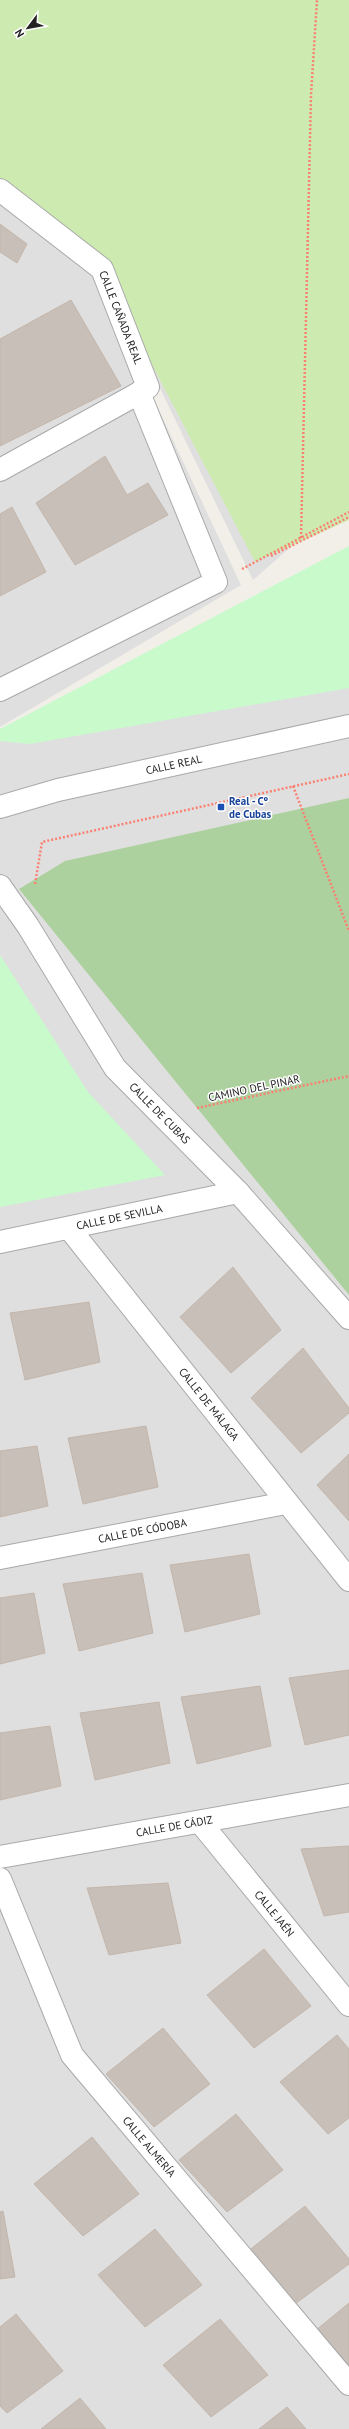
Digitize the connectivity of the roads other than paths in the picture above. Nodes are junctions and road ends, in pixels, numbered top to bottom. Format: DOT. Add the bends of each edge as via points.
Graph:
graph roads {
  1 [pos="0,190"];
  2 [pos="139,393"];
  3 [pos="0,470"];
  4 [pos="0,690"];
  5 [pos="349,726"];
  6 [pos="0,807"];
  7 [pos="0,886"];
  8 [pos="238,1192"];
  9 [pos="69,1228"];
  10 [pos="0,1242"];
  11 [pos="349,1318"];
  12 [pos="286,1503"];
  13 [pos="0,1558"];
  14 [pos="349,1580"];
  15 [pos="349,1795"];
  16 [pos="200,1822"];
  17 [pos="0,1857"];
  18 [pos="0,1879"];
  19 [pos="349,2005"];
  20 [pos="349,2384"];
  1 -- 2 [label="street, CALLE CAÑADA REAL" via="102,269 148,387"];
  2 -- 3 [label="street"];
  2 -- 4 [label="street" via="216,582"];
  5 -- 6 [label="street, CALLE REAL" via="58,790"];
  7 -- 8 [label="street, CALLE DE CUBAS" via="28,926 115,1068"];
  8 -- 9 [label="street, CALLE DE SEVILLA"];
  8 -- 11 [label="street, CALLE DE CUBAS"];
  9 -- 10 [label="street, CALLE DE SEVILLA"];
  9 -- 12 [label="street, CALLE DE MÁLAGA"];
  12 -- 13 [label="street, CALLE DE CÓDOBA"];
  12 -- 14 [label="street, CALLE DE MÁLAGA"];
  15 -- 16 [label="street, CALLE DE CÁDIZ"];
  16 -- 17 [label="street, CALLE DE CÁDIZ"];
  16 -- 19 [label="street, CALLE JAÉN"];
  18 -- 20 [label="street, CALLE ALMERÍA" via="72,2055"];
}
